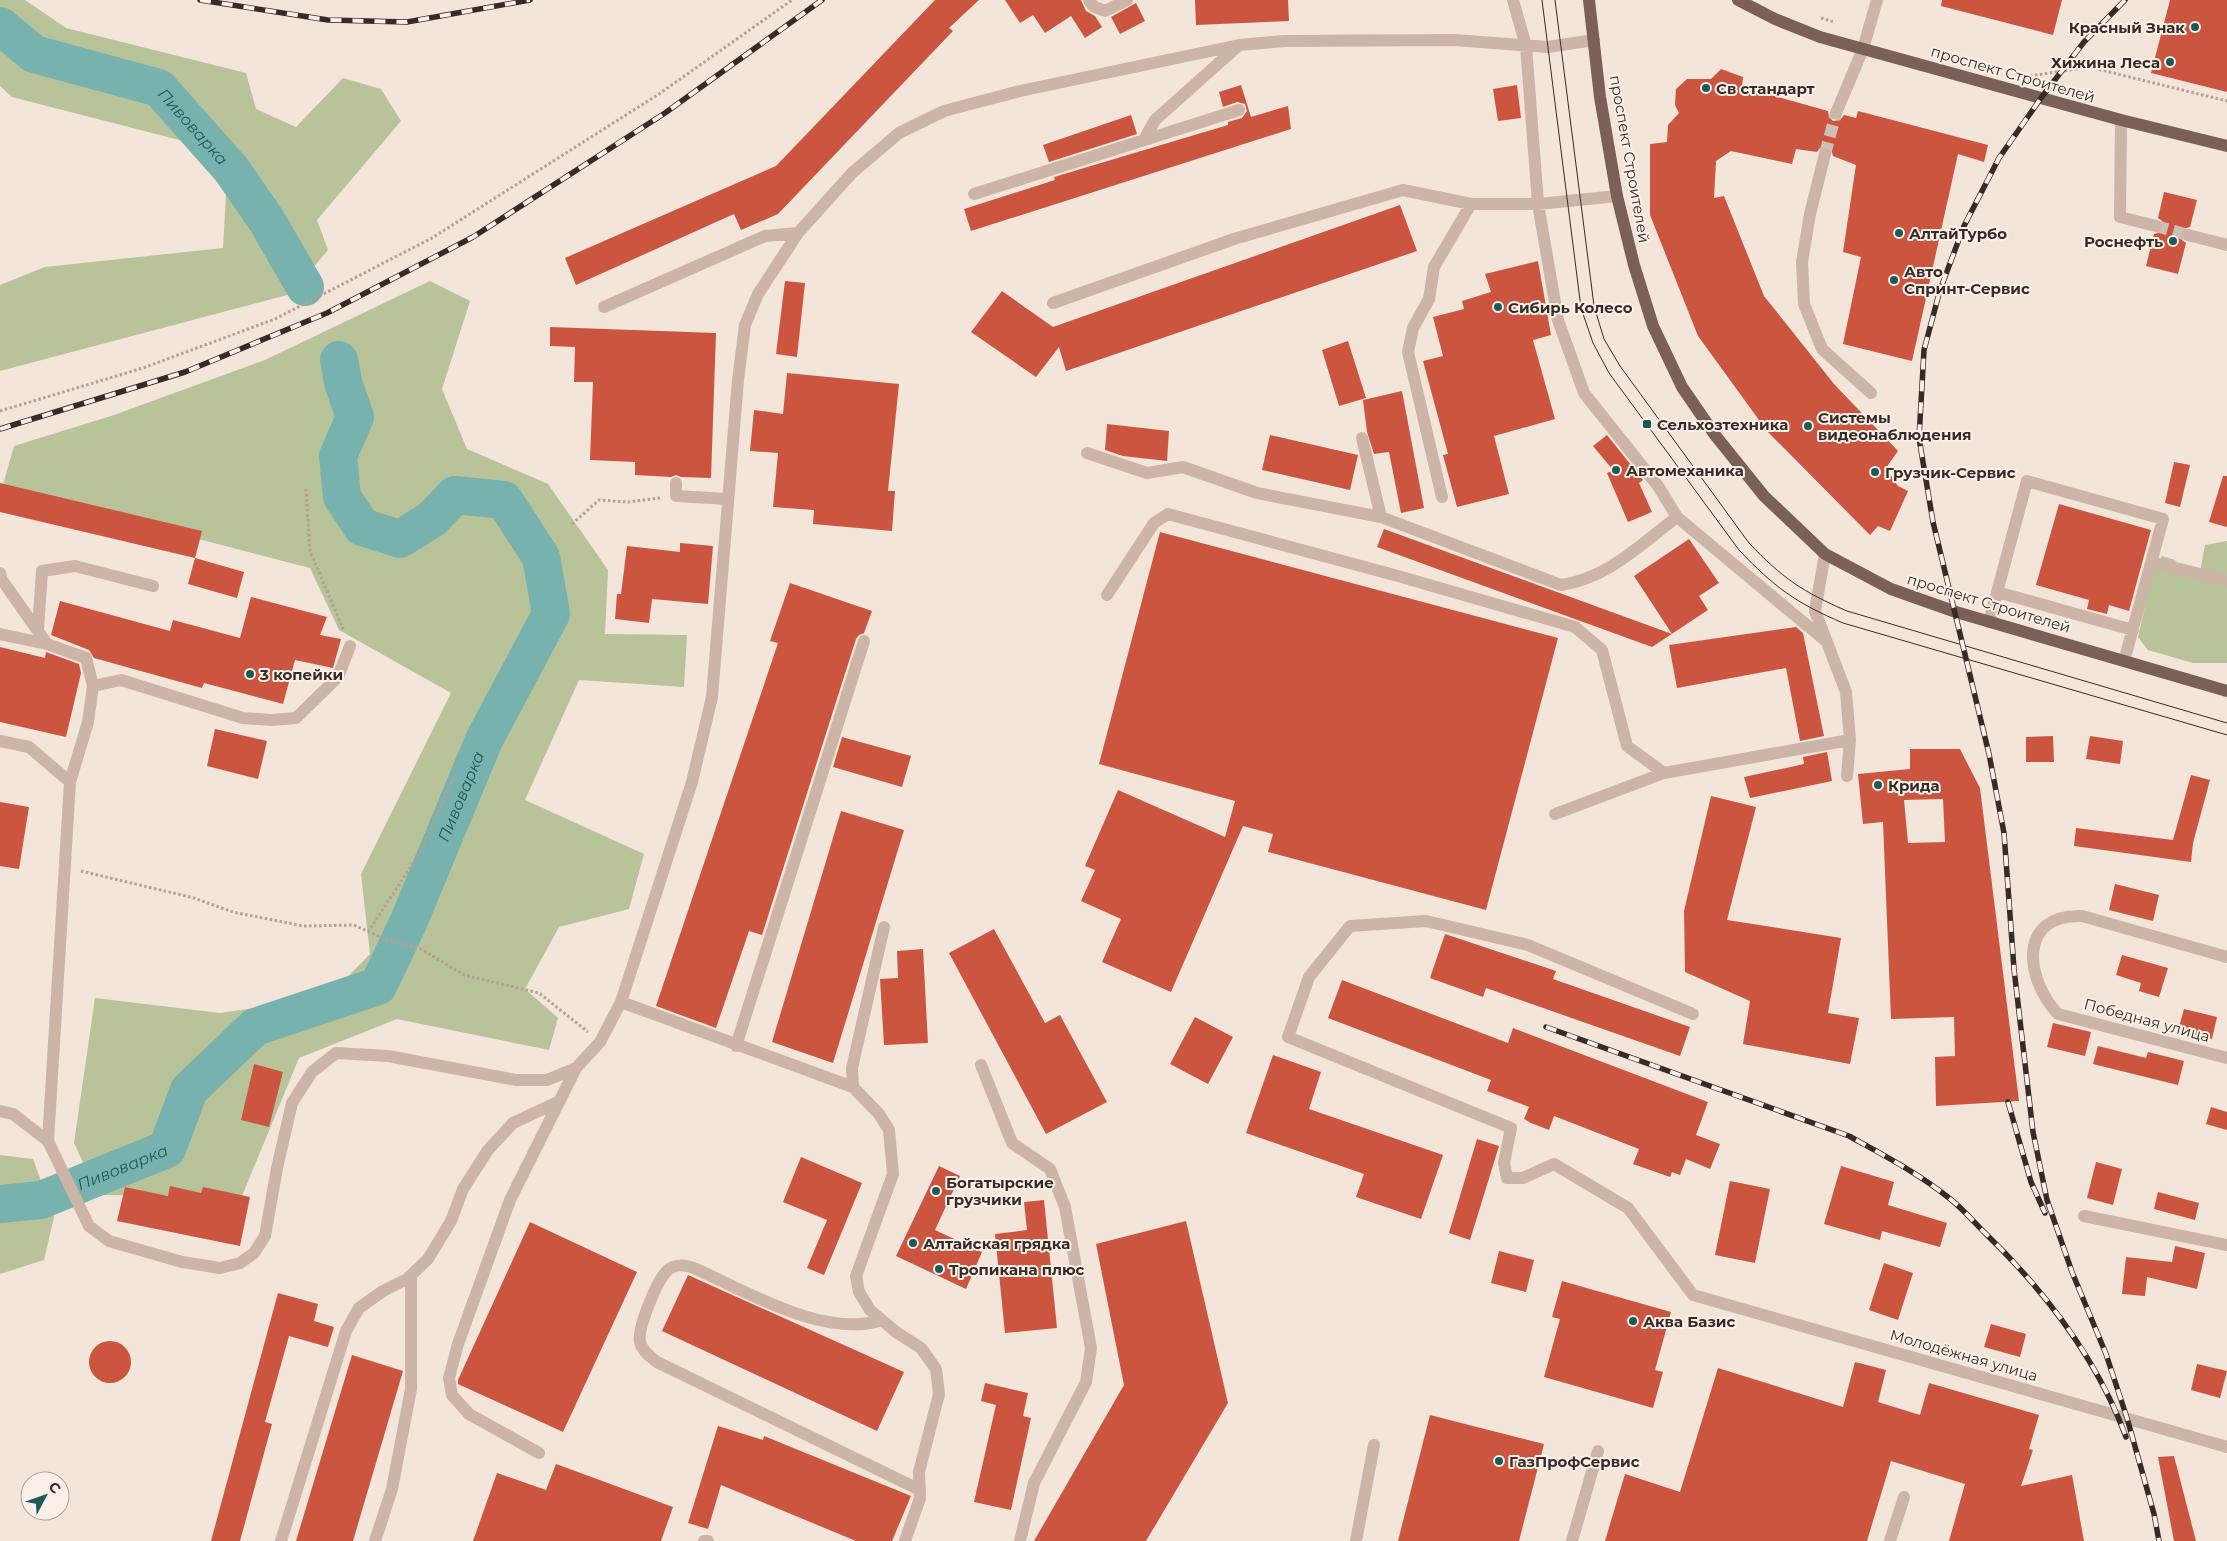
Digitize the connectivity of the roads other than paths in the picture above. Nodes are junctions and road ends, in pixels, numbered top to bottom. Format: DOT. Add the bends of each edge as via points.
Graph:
graph roads {
  1 [pos="1089,0"];
  2 [pos="1127,0"];
  3 [pos="1512,0"];
  4 [pos="1589,0"];
  5 [pos="1738,0"];
  6 [pos="1877,0"];
  7 [pos="1594,40"];
  8 [pos="1239,45"];
  9 [pos="1526,46"];
  10 [pos="1863,49"];
  11 [pos="1239,110"];
  12 [pos="1836,113"];
  13 [pos="2121,120"];
  14 [pos="1144,140"];
  15 [pos="2227,146"];
  16 [pos="1825,154"];
  17 [pos="974,194"];
  18 [pos="1617,196"];
  19 [pos="1471,204"];
  20 [pos="1538,204"];
  21 [pos="2156,226"];
  22 [pos="798,233"];
  23 [pos="2188,234"];
  24 [pos="2227,245"];
  25 [pos="1053,303"];
  26 [pos="604,307"];
  27 [pos="1871,393"];
  28 [pos="1362,438"];
  29 [pos="1087,453"];
  30 [pos="676,483"];
  31 [pos="1442,497"];
  32 [pos="728,499"];
  33 [pos="1381,517"];
  34 [pos="1677,517"];
  35 [pos="1825,554"];
  36 [pos="2152,562"];
  37 [pos="0,573"];
  38 [pos="2227,581"];
  39 [pos="152,586"];
  40 [pos="1997,592"];
  41 [pos="1107,595"];
  42 [pos="1989,622"];
  43 [pos="38,629"];
  44 [pos="2133,630"];
  45 [pos="0,634"];
  46 [pos="864,641"];
  47 [pos="1827,642"];
  48 [pos="47,644"];
  49 [pos="350,646"];
  50 [pos="2124,661"];
  51 [pos="93,686"];
  52 [pos="2227,691"];
  53 [pos="1850,740"];
  54 [pos="0,741"];
  55 [pos="1664,773"];
  56 [pos="1848,776"];
  57 [pos="70,782"];
  58 [pos="1555,814"];
  59 [pos="884,927"];
  60 [pos="2227,957"];
  61 [pos="621,1002"];
  62 [pos="1693,1014"];
  63 [pos="736,1046"];
  64 [pos="2227,1058"];
  65 [pos="981,1065"];
  66 [pos="576,1068"];
  67 [pos="853,1087"];
  68 [pos="560,1101"];
  69 [pos="0,1111"];
  70 [pos="48,1141"];
  71 [pos="2084,1216"];
  72 [pos="2227,1245"];
  73 [pos="411,1275"];
  74 [pos="882,1320"];
  75 [pos="1374,1445"];
  76 [pos="2227,1446"];
  77 [pos="1598,1451"];
  78 [pos="539,1453"];
  79 [pos="920,1490"];
  80 [pos="1904,1497"];
  81 [pos="281,1541"];
  82 [pos="375,1541"];
  83 [pos="704,1541"];
  84 [pos="708,1541"];
  85 [pos="905,1541"];
  86 [pos="1020,1541"];
  87 [pos="1356,1541"];
  88 [pos="1572,1541"];
  89 [pos="1890,1541"];
  1 -- 2 [label="street" via="1105,11"];
  3 -- 9 [label="street"];
  4 -- 7 [label="main road, проспект Строителей"];
  5 -- 10 [label="main road, проспект Строителей" via="1774,19"];
  6 -- 10 [label="street"];
  7 -- 9 [label="street" via="1548,47"];
  7 -- 18 [label="main road, проспект Строителей"];
  8 -- 9 [label="street" via="1285,41 1454,40"];
  8 -- 14 [label="street" via="1156,120"];
  8 -- 22 [label="street" via="1020,91 944,111 899,133 852,173"];
  9 -- 20 [label="street"];
  10 -- 12 [label="street"];
  10 -- 13 [label="main road, проспект Строителей"];
  11 -- 14 [label="street"];
  13 -- 15 [label="main road, проспект Строителей"];
  13 -- 21 [label="street" via="2120,217"];
  14 -- 17 [label="street"];
  16 -- 27 [label="street" via="1802,262 1804,304 1822,349"];
  18 -- 20 [label="street"];
  18 -- 35 [label="main road, проспект Строителей" via="1653,326 1682,387 1764,496"];
  19 -- 20 [label="street"];
  19 -- 25 [label="street" via="1403,190 1234,239"];
  19 -- 31 [label="street" via="1434,268 1429,299 1413,328 1408,352"];
  20 -- 34 [label="street" via="1558,320 1584,393 1658,486"];
  22 -- 26 [label="street" via="765,236"];
  22 -- 32 [label="street" via="758,294 745,325"];
  23 -- 24 [label="street"];
  28 -- 33 [label="street"];
  29 -- 33 [label="street" via="1147,473 1183,467 1257,493"];
  30 -- 32 [label="street" via="676,496"];
  32 -- 61 [label="street" via="712,697 692,782"];
  33 -- 34 [label="street" via="1561,586 1605,572"];
  34 -- 47 [label="street"];
  35 -- 42 [label="main road, проспект Строителей" via="1892,589"];
  35 -- 47 [label="street" via="1815,611"];
  36 -- 38 [label="street"];
  36 -- 40 [label="street" via="2163,519 2027,481"];
  36 -- 44 [label="street"];
  37 -- 43 [label="street"];
  39 -- 43 [label="street" via="75,566 42,571"];
  40 -- 42 [label="street"];
  40 -- 44 [label="street"];
  41 -- 55 [label="street" via="1154,523 1168,514 1575,627 1602,650 1627,746"];
  42 -- 50 [label="main road, проспект Строителей"];
  43 -- 48 [label="street"];
  44 -- 50 [label="street"];
  45 -- 48 [label="street"];
  46 -- 63 [label="street"];
  47 -- 53 [label="street" via="1846,692"];
  48 -- 51 [label="street" via="86,658"];
  49 -- 51 [label="street" via="338,677 296,718 243,718 121,680"];
  50 -- 52 [label="main road, проспект Строителей"];
  51 -- 57 [label="street" via="88,722"];
  53 -- 55 [label="street"];
  53 -- 56 [label="street"];
  54 -- 57 [label="street" via="29,746"];
  55 -- 58 [label="street"];
  57 -- 70 [label="street"];
  59 -- 67 [label="street" via="852,1068"];
  60 -- 64 [label="street, Победная улица" via="2082,916 2068,916 2053,920 2042,928 2035,939 2032,959 2046,1002 2058,1014"];
  61 -- 63 [label="street"];
  61 -- 66 [label="street" via="600,1042"];
  62 -- 76 [label="street, Молодёжная улица" via="1528,944 1426,921 1350,926 1309,978 1288,1037 1511,1128 1504,1163 1507,1178 1523,1178 1554,1164 1628,1208 1693,1295"];
  63 -- 67 [label="street"];
  65 -- 86 [label="street" via="1012,1143 1050,1169 1065,1207 1091,1348 1086,1382 1034,1483"];
  66 -- 68 [label="street"];
  66 -- 70 [label="street" via="547,1080 516,1080 388,1056 336,1053 312,1072 292,1103 265,1236 254,1253 240,1263 220,1268 182,1262 109,1241 89,1226"];
  67 -- 74 [label="street" via="879,1114 889,1130 893,1174 856,1276 859,1292 870,1310"];
  68 -- 73 [label="street" via="514,1123 488,1150 463,1188 451,1220 428,1260"];
  68 -- 78 [label="street" via="510,1200 458,1344 449,1378 452,1394 469,1414"];
  69 -- 70 [label="street" via="13,1114"];
  71 -- 72 [label="street"];
  73 -- 81 [label="street" via="359,1308 346,1331"];
  73 -- 82 [label="street" via="411,1389 392,1489"];
  74 -- 79 [label="street" via="921,1348 936,1369 939,1394 919,1472"];
  74 -- 79 [label="street" via="867,1325 796,1314 696,1268 677,1266 667,1270 643,1316 639,1333 640,1344 657,1362"];
  75 -- 87 [label="street"];
  77 -- 88 [label="street"];
  79 -- 85 [label="street"];
  80 -- 89 [label="street"];
  83 -- 84 [label="street"];
}
